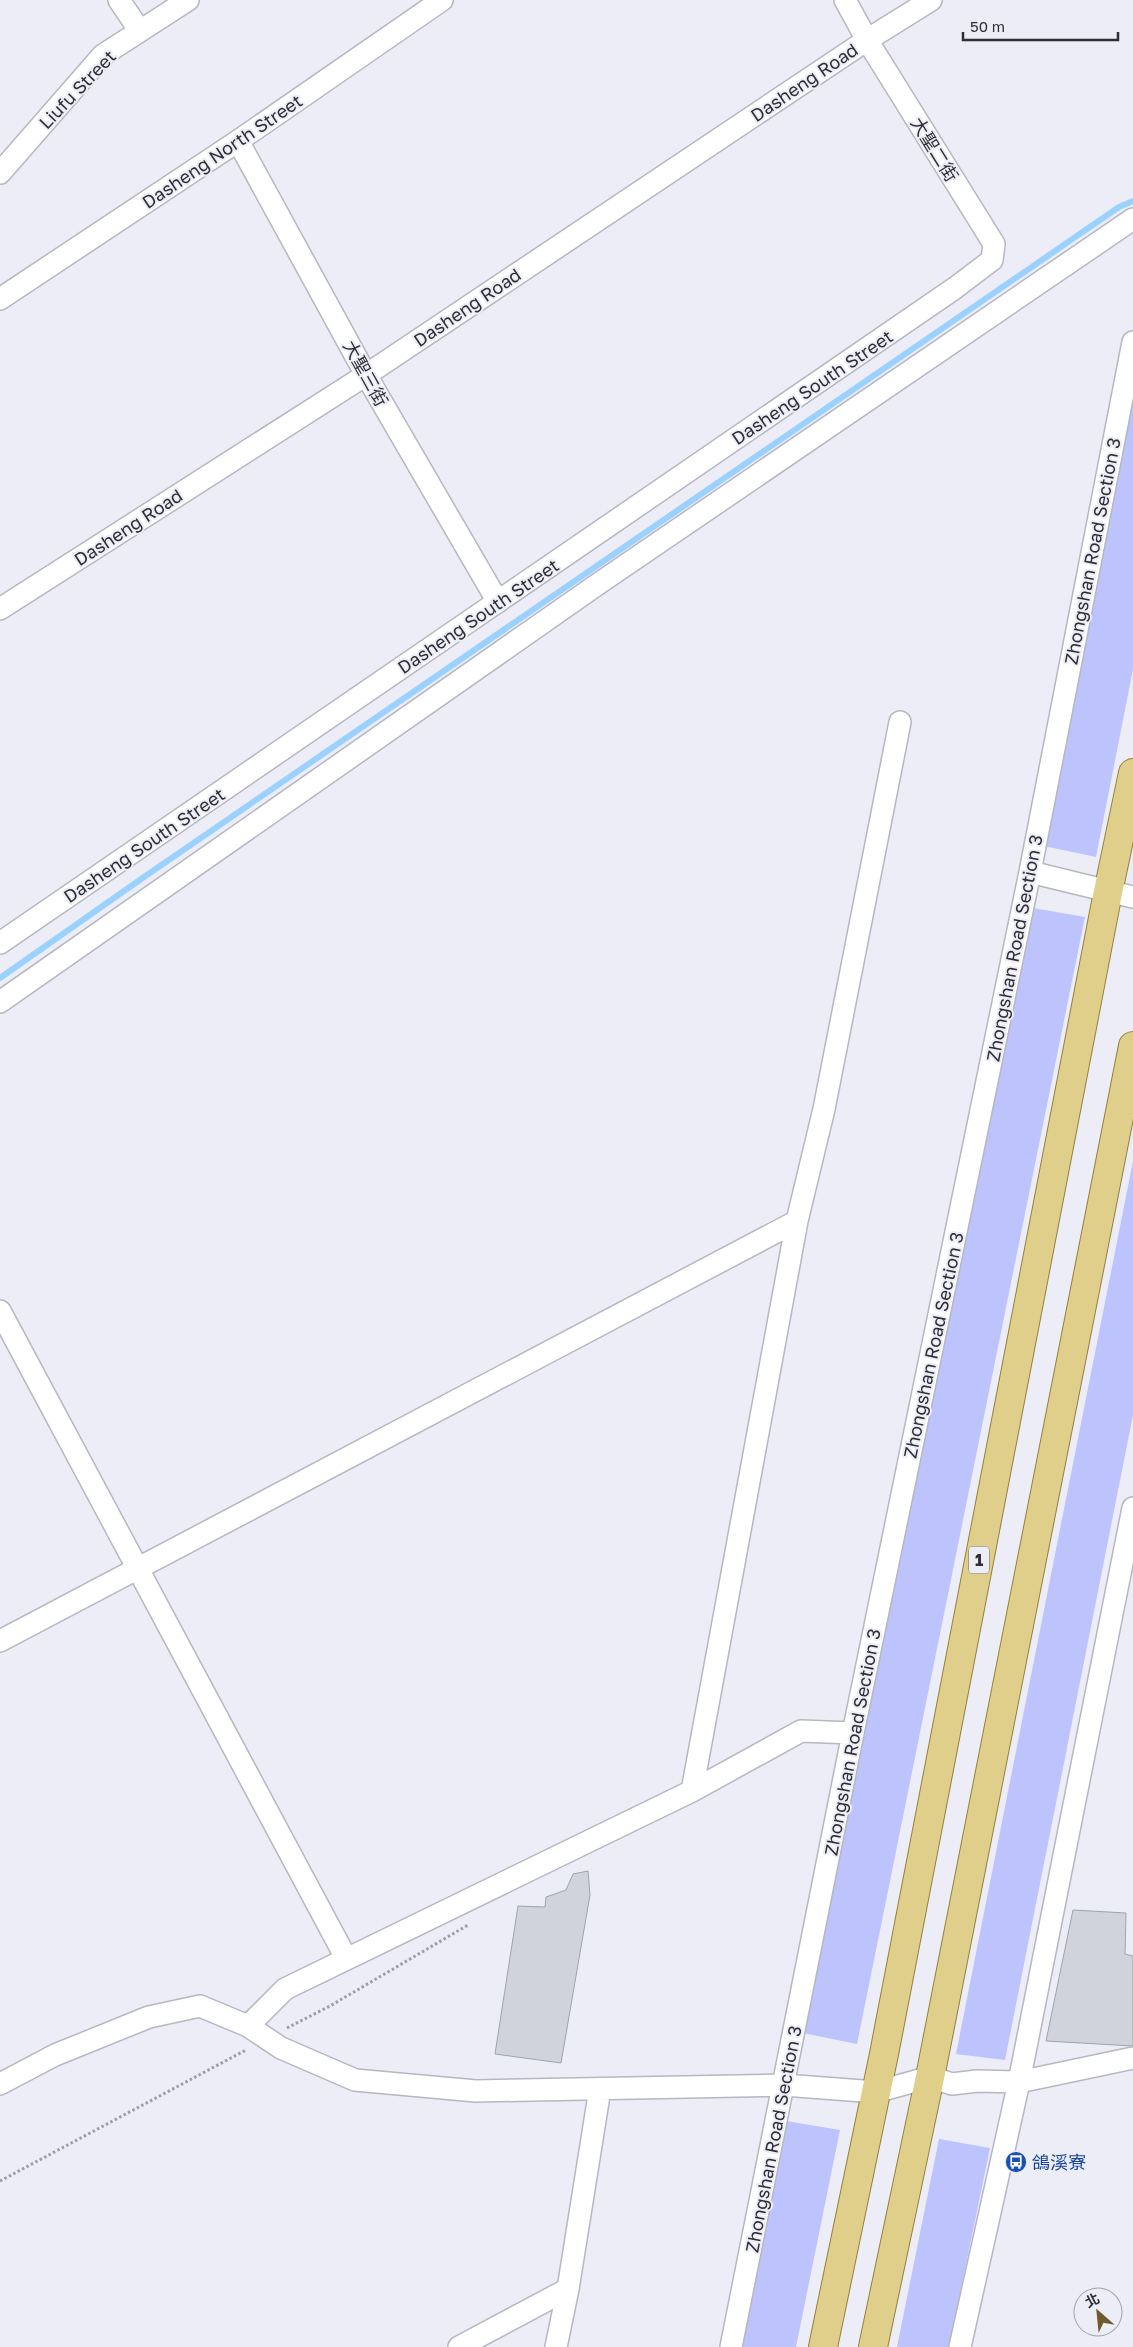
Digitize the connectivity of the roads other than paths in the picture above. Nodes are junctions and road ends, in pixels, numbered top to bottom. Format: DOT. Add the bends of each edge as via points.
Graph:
graph roads {
  1 [pos="119,0"];
  2 [pos="188,0"];
  3 [pos="442,0"];
  4 [pos="845,0"];
  5 [pos="931,0"];
  6 [pos="140,31"];
  7 [pos="867,40"];
  8 [pos="238,141"];
  9 [pos="0,173"];
  10 [pos="1133,219"];
  11 [pos="955,288"];
  12 [pos="0,299"];
  13 [pos="1133,342"];
  14 [pos="366,375"];
  15 [pos="498,602"];
  16 [pos="0,609"];
  17 [pos="900,722"];
  18 [pos="1133,773"];
  19 [pos="1030,872"];
  20 [pos="1120,895"];
  21 [pos="0,943"];
  22 [pos="0,1002"];
  23 [pos="1133,1046"];
  24 [pos="797,1221"];
  25 [pos="0,1311"];
  26 [pos="1133,1508"];
  27 [pos="139,1567"];
  28 [pos="0,1641"];
  29 [pos="853,1733"];
  30 [pos="692,1791"];
  31 [pos="346,1958"];
  32 [pos="248,2026"];
  33 [pos="1133,2058"];
  34 [pos="930,2077"];
  35 [pos="1019,2082"];
  36 [pos="0,2084"];
  37 [pos="784,2085"];
  38 [pos="600,2089"];
  39 [pos="876,2092"];
  40 [pos="568,2289"];
  41 [pos="459,2347"];
  42 [pos="556,2347"];
  43 [pos="731,2347"];
  44 [pos="823,2347"];
  45 [pos="873,2347"];
  46 [pos="960,2347"];
  1 -- 6 [label="street"];
  2 -- 6 [label="street, Liufu Street"];
  3 -- 8 [label="street, Dasheng North Street"];
  4 -- 7 [label="street, 大聖二街"];
  5 -- 7 [label="street, Dasheng Road"];
  6 -- 9 [label="street, Liufu Street" via="104,55"];
  7 -- 11 [label="street, 大聖二街" via="994,244 992,260"];
  7 -- 14 [label="street, Dasheng Road"];
  8 -- 12 [label="street, Dasheng North Street"];
  8 -- 14 [label="street, 大聖三街"];
  10 -- 22 [label="street" via="598,584"];
  11 -- 15 [label="street, Dasheng South Street"];
  13 -- 19 [label="street, Zhongshan Road Section 3"];
  14 -- 15 [label="street, 大聖三街"];
  14 -- 16 [label="street, Dasheng Road"];
  15 -- 21 [label="street, Dasheng South Street"];
  17 -- 24 [label="street" via="824,1108"];
  18 -- 20 [label="main road, 1"];
  19 -- 20 [label="street"];
  19 -- 29 [label="street, Zhongshan Road Section 3"];
  20 -- 39 [label="main road, 1"];
  23 -- 34 [label="main road"];
  24 -- 27 [label="street"];
  24 -- 30 [label="street"];
  25 -- 27 [label="street"];
  26 -- 35 [label="street"];
  27 -- 28 [label="street"];
  27 -- 31 [label="street"];
  29 -- 30 [label="street" via="800,1730"];
  29 -- 37 [label="street, Zhongshan Road Section 3"];
  30 -- 31 [label="street"];
  31 -- 32 [label="street" via="285,1989"];
  32 -- 36 [label="street" via="200,2006 149,2017 55,2055"];
  32 -- 38 [label="street" via="281,2048 355,2080 476,2091"];
  33 -- 35 [label="street"];
  34 -- 35 [label="street" via="952,2084"];
  34 -- 39 [label="street"];
  34 -- 45 [label="main road"];
  35 -- 46 [label="street"];
  37 -- 38 [label="street"];
  37 -- 39 [label="street"];
  37 -- 43 [label="street, Zhongshan Road Section 3"];
  38 -- 40 [label="street"];
  39 -- 44 [label="main road, 1"];
  40 -- 41 [label="street"];
  40 -- 42 [label="street"];
}
